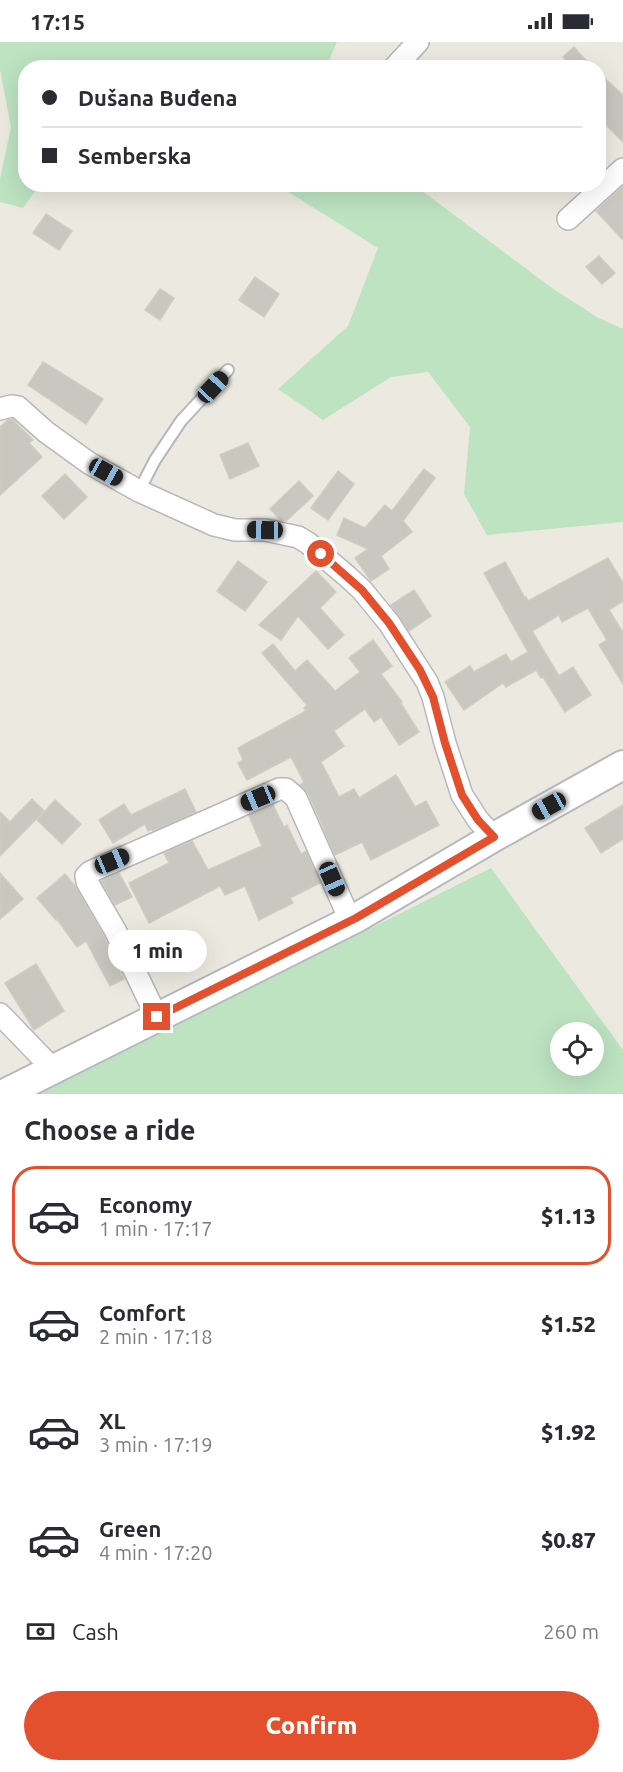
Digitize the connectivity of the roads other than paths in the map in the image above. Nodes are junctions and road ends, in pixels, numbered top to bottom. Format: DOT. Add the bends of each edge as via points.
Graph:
graph roads {
  1 [pos="418,42"];
  2 [pos="401,60"];
  3 [pos="623,169"];
  4 [pos="606,184"];
  5 [pos="598,192"];
  6 [pos="568,219"];
  7 [pos="228,370"];
  8 [pos="0,409"];
  9 [pos="139,491"];
  10 [pos="623,765"];
  11 [pos="494,837"];
  12 [pos="350,920"];
  13 [pos="0,1014"];
  14 [pos="157,1017"];
  15 [pos="53,1069"];
  16 [pos="4,1094"];
  1 -- 2 [label="street"];
  3 -- 4 [label="street"];
  5 -- 6 [label="street"];
  7 -- 9 [label="lane" via="181,421"];
  8 -- 9 [label="street" via="18,407 89,463"];
  9 -- 11 [label="street" via="214,525 298,537 362,590 389,623 427,682 462,795"];
  10 -- 11 [label="main road"];
  11 -- 12 [label="main road"];
  12 -- 14 [label="main road"];
  12 -- 14 [label="street" via="296,798 286,789 90,872 87,882"];
  13 -- 15 [label="street"];
  14 -- 15 [label="main road"];
  15 -- 16 [label="main road"];
}
